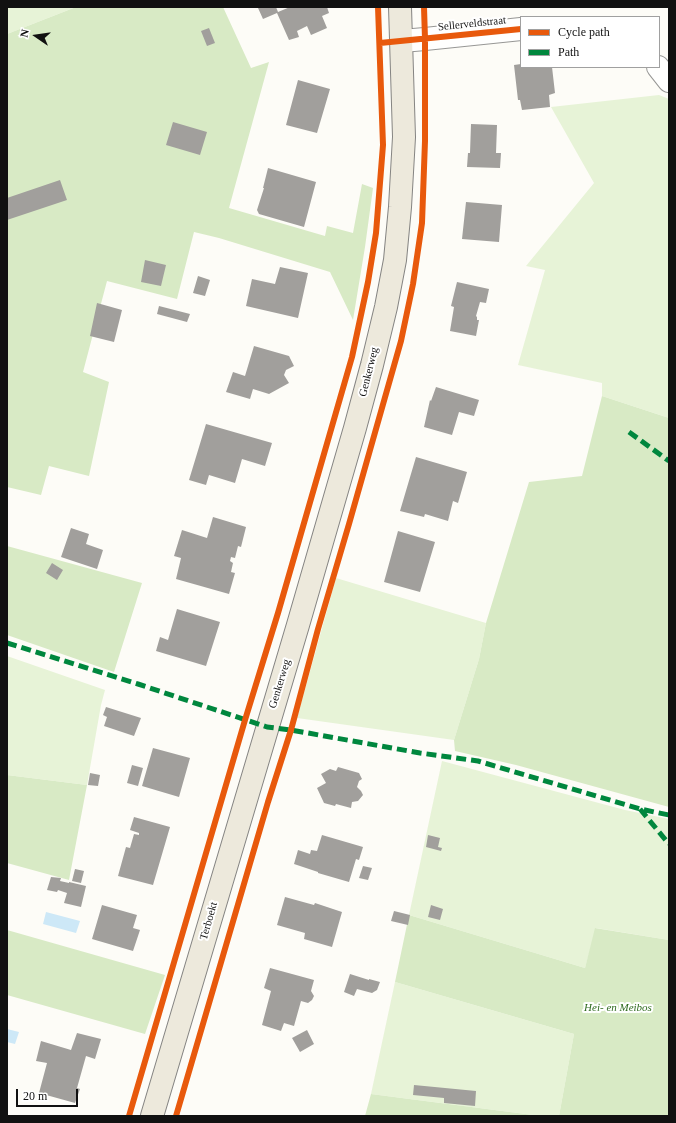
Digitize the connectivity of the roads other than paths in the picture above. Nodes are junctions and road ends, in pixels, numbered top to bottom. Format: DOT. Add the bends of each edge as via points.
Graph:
graph roads {
  1 [pos="400,7"];
  2 [pos="520,29"];
  3 [pos="402,41"];
  4 [pos="659,68"];
  5 [pos="669,81"];
  6 [pos="267,727"];
  7 [pos="152,1116"];
  1 -- 3 [label="main road, Genkerweg"];
  2 -- 3 [label="street, Sellerveldstraat"];
  3 -- 6 [label="main road, Genkerweg" via="404,137 395,260 355,428"];
  4 -- 5 [label="street"];
  6 -- 7 [label="main road, Terboekt"];
}
